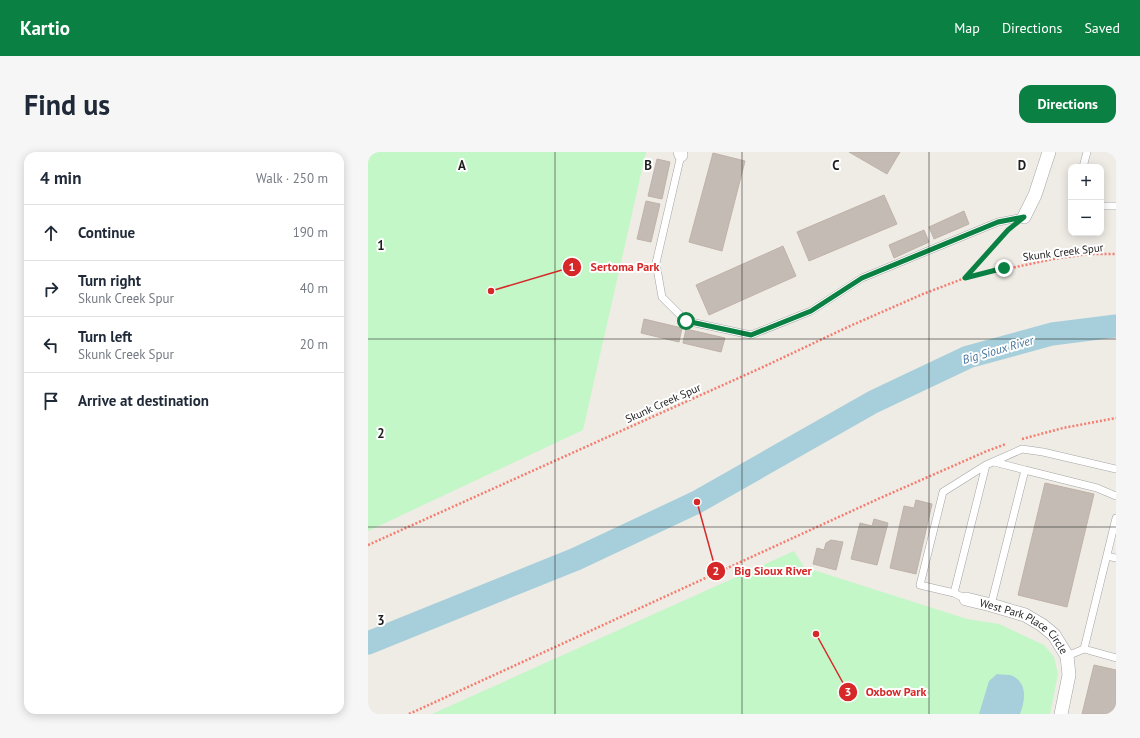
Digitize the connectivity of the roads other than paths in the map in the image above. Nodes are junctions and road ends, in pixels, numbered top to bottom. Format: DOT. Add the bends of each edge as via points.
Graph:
graph roads {
  1 [pos="1049,152"];
  2 [pos="1086,152"];
  3 [pos="680,154"];
  4 [pos="1084,164"];
  5 [pos="1104,206"];
  6 [pos="1116,206"];
  7 [pos="1024,217"];
  8 [pos="994,462"];
  9 [pos="986,465"];
  10 [pos="1116,469"];
  11 [pos="1025,470"];
  12 [pos="1116,496"];
  13 [pos="1116,518"];
  14 [pos="1107,556"];
  15 [pos="1116,558"];
  16 [pos="954,593"];
  17 [pos="966,599"];
  18 [pos="991,605"];
  19 [pos="1084,649"];
  20 [pos="1066,656"];
  21 [pos="1116,658"];
  22 [pos="1061,714"];
  1 -- 7 [label="street" via="1036,195"];
  2 -- 4 [label="lane"];
  3 -- 7 [label="lane" via="656,264 662,297 686,321 751,335 811,311 862,278 998,222"];
  5 -- 6 [label="lane"];
  8 -- 9 [label="lane"];
  8 -- 10 [label="lane" via="1022,449"];
  8 -- 11 [label="lane"];
  9 -- 16 [label="lane"];
  9 -- 16 [label="lane" via="943,492 920,584"];
  11 -- 12 [label="lane" via="1097,488"];
  11 -- 18 [label="lane"];
  13 -- 14 [label="lane"];
  14 -- 15 [label="lane"];
  14 -- 19 [label="lane"];
  16 -- 17 [label="lane"];
  17 -- 18 [label="street, West Park Place Circle"];
  18 -- 20 [label="street, West Park Place Circle" via="1025,615 1042,625 1054,635"];
  19 -- 20 [label="lane"];
  19 -- 21 [label="lane"];
  20 -- 22 [label="street, West Park Place Circle" via="1069,675"];
}
